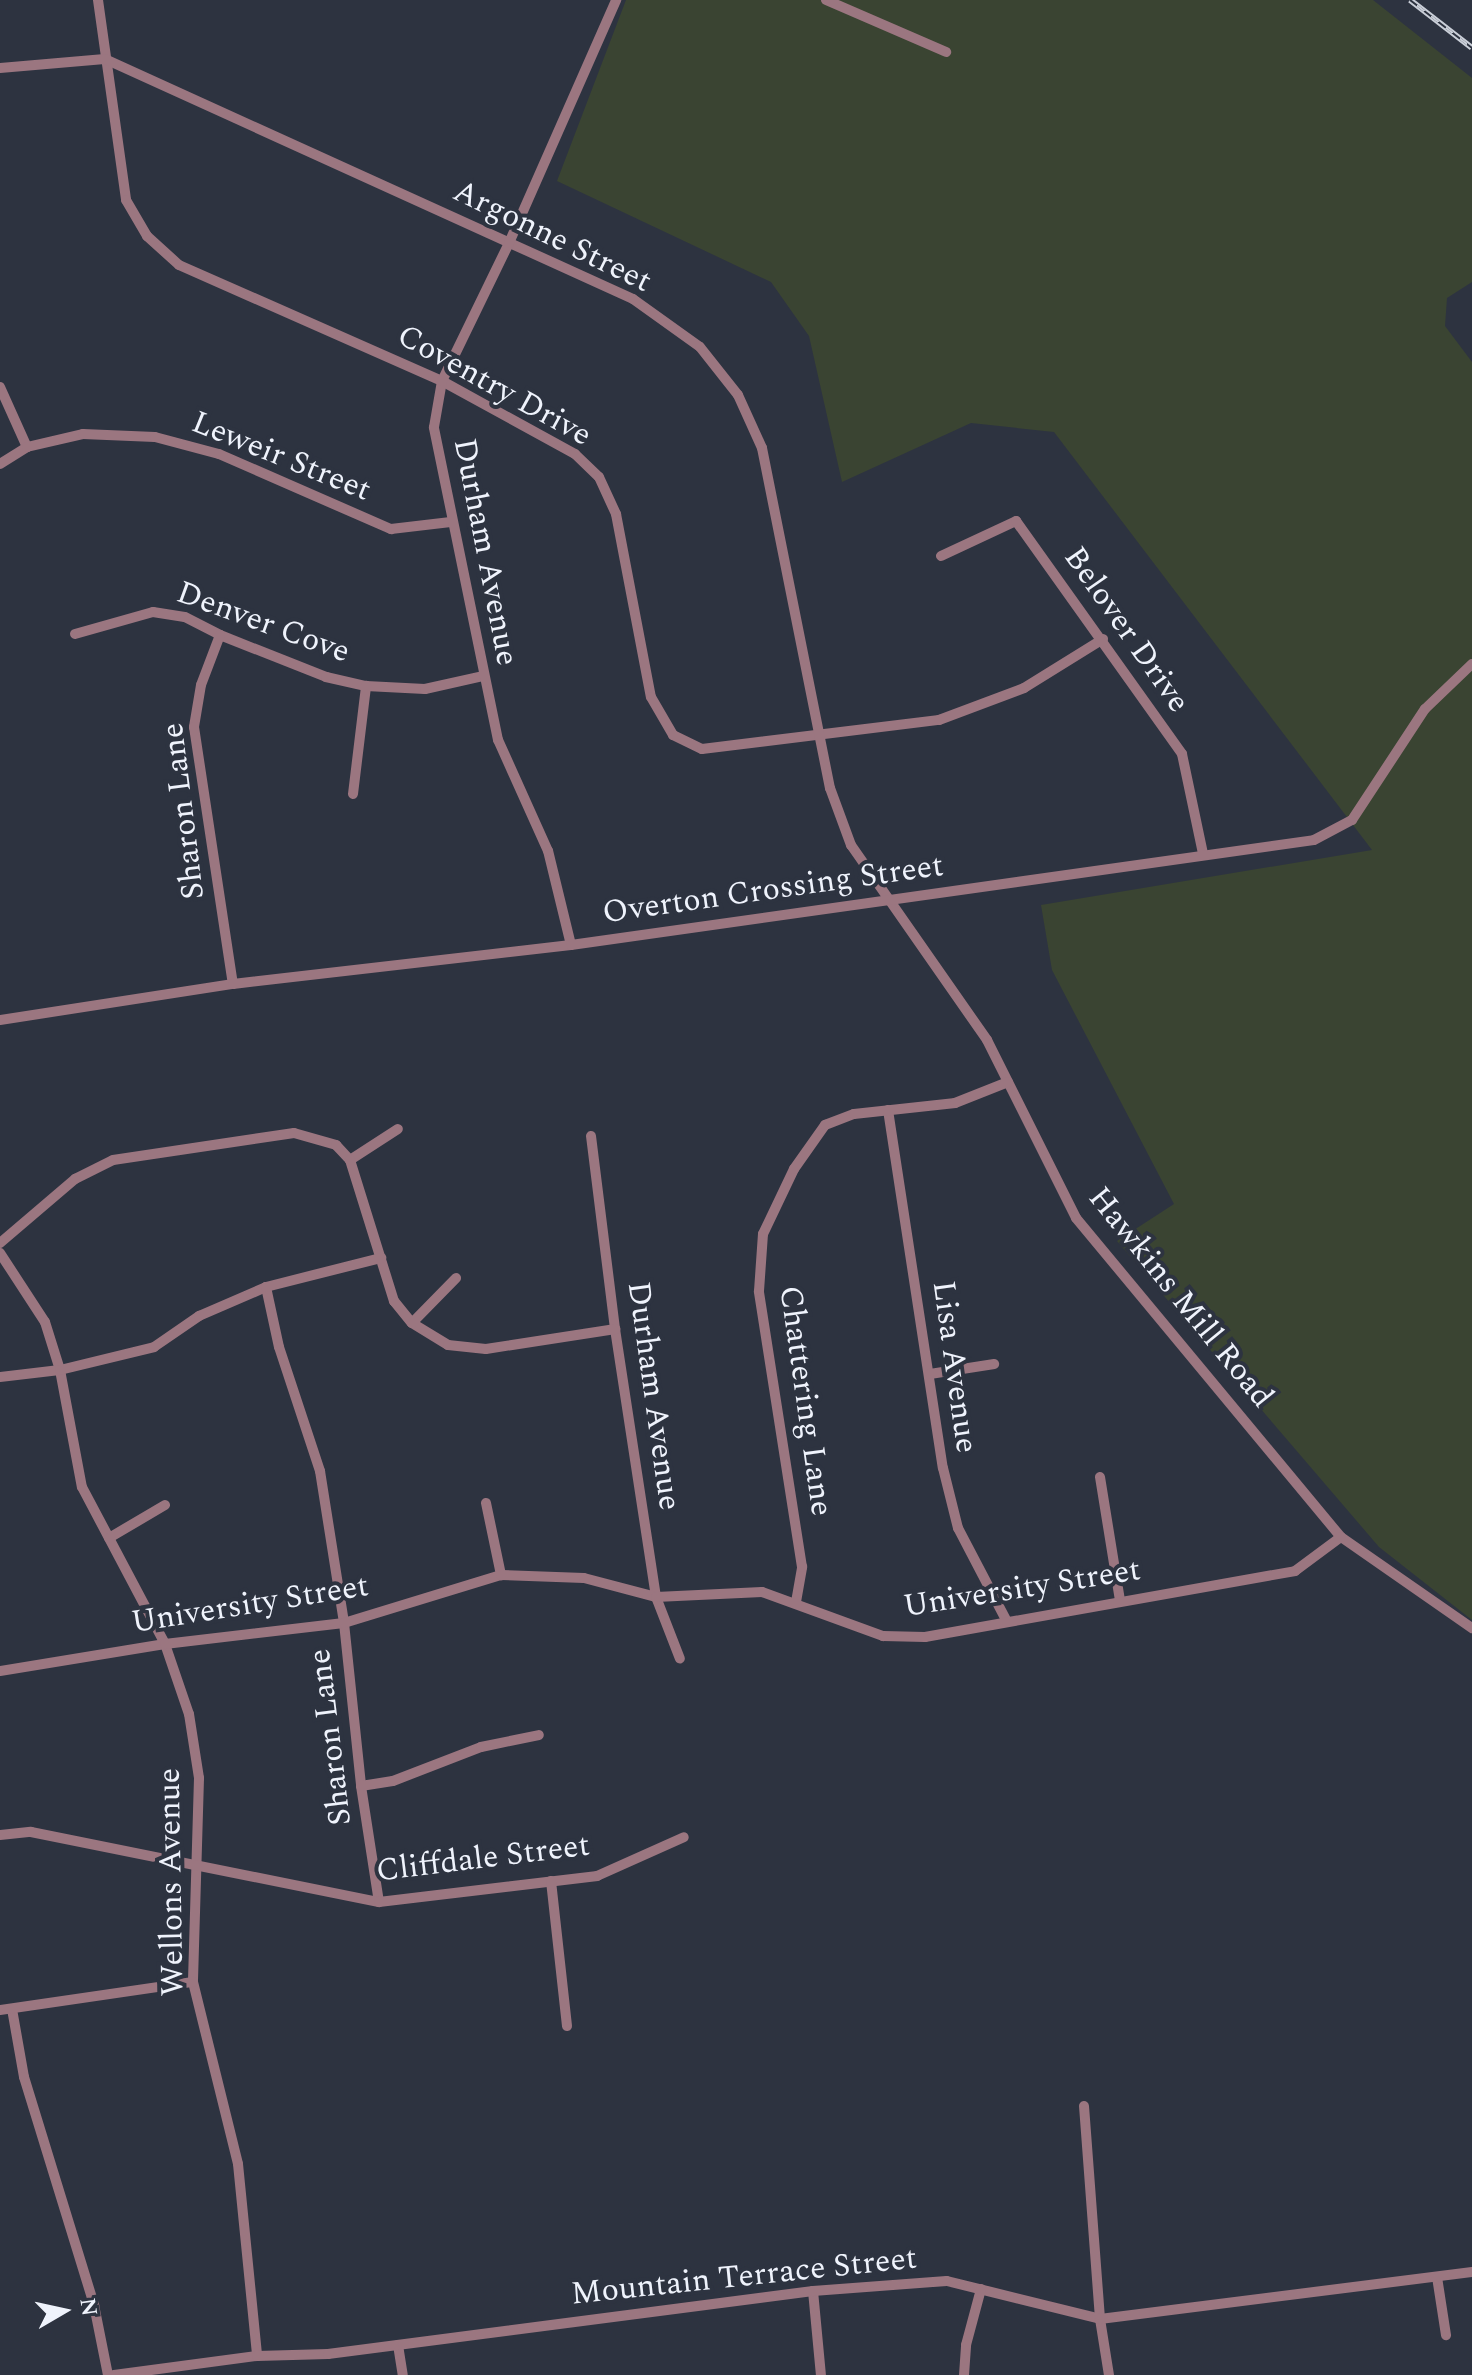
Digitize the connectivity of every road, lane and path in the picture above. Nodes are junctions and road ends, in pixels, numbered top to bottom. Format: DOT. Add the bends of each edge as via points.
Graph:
graph roads {
  1 [pos="98,0"];
  2 [pos="616,0"];
  3 [pos="826,0"];
  4 [pos="946,52"];
  5 [pos="105,59"];
  6 [pos="0,68"];
  7 [pos="509,243"];
  8 [pos="442,381"];
  9 [pos="0,387"];
  10 [pos="27,447"];
  11 [pos="0,464"];
  12 [pos="451,522"];
  13 [pos="941,556"];
  14 [pos="75,634"];
  15 [pos="220,635"];
  16 [pos="1103,639"];
  17 [pos="1472,664"];
  18 [pos="483,676"];
  19 [pos="366,686"];
  20 [pos="821,737"];
  21 [pos="353,794"];
  22 [pos="1203,854"];
  23 [pos="892,901"];
  24 [pos="571,945"];
  25 [pos="233,984"];
  26 [pos="0,1020"];
  27 [pos="1008,1082"];
  28 [pos="888,1110"];
  29 [pos="398,1129"];
  30 [pos="591,1136"];
  31 [pos="350,1160"];
  32 [pos="0,1243"];
  33 [pos="0,1253"];
  34 [pos="381,1258"];
  35 [pos="456,1278"];
  36 [pos="266,1287"];
  37 [pos="412,1323"];
  38 [pos="615,1329"];
  39 [pos="994,1364"];
  40 [pos="60,1370"];
  41 [pos="930,1374"];
  42 [pos="0,1377"];
  43 [pos="1100,1477"];
  44 [pos="486,1503"];
  45 [pos="165,1505"];
  46 [pos="1341,1537"];
  47 [pos="109,1538"];
  48 [pos="501,1575"];
  49 [pos="656,1597"];
  50 [pos="1120,1601"];
  51 [pos="796,1602"];
  52 [pos="1006,1620"];
  53 [pos="344,1623"];
  54 [pos="1472,1628"];
  55 [pos="165,1644"];
  56 [pos="680,1659"];
  57 [pos="0,1671"];
  58 [pos="539,1735"];
  59 [pos="361,1786"];
  60 [pos="0,1835"];
  61 [pos="684,1837"];
  62 [pos="195,1864"];
  63 [pos="551,1881"];
  64 [pos="379,1902"];
  65 [pos="193,1982"];
  66 [pos="12,2009"];
  67 [pos="0,2010"];
  68 [pos="567,2026"];
  69 [pos="1084,2106"];
  70 [pos="1472,2272"];
  71 [pos="1437,2277"];
  72 [pos="981,2289"];
  73 [pos="813,2291"];
  74 [pos="1100,2319"];
  75 [pos="1446,2335"];
  76 [pos="398,2345"];
  77 [pos="257,2356"];
  78 [pos="111,2375"];
  79 [pos="403,2375"];
  80 [pos="821,2375"];
  81 [pos="964,2375"];
  82 [pos="1109,2375"];
  1 -- 5 [label="street, Coventry Drive"];
  2 -- 7 [label="street, Durham Avenue"];
  3 -- 4 [label="street"];
  5 -- 6 [label="street, Argonne Street"];
  5 -- 7 [label="street, Argonne Street"];
  5 -- 8 [label="street, Coventry Drive" via="126,200 147,236 179,265"];
  7 -- 8 [label="street, Durham Avenue"];
  7 -- 20 [label="street, Argonne Street" via="633,299 700,347 738,395 762,448"];
  8 -- 12 [label="street, Durham Avenue" via="434,427"];
  8 -- 20 [label="street, Coventry Drive" via="575,454 599,477 616,514 651,697 673,735 702,749"];
  9 -- 10 [label="street"];
  10 -- 11 [label="street, Leweir Street"];
  10 -- 12 [label="street, Leweir Street" via="83,434 155,437 219,454 391,529"];
  12 -- 18 [label="street, Durham Avenue"];
  13 -- 16 [label="street, Belover Drive" via="1016,521"];
  14 -- 15 [label="street, Denver Cove" via="153,612 185,617"];
  15 -- 19 [label="street, Denver Cove" via="326,677"];
  15 -- 25 [label="street, Sharon Lane" via="201,685 194,727"];
  16 -- 20 [label="street, Coventry Drive" via="1024,688 939,720"];
  16 -- 22 [label="street, Belover Drive" via="1182,754"];
  17 -- 22 [label="street, Overton Crossing Street" via="1425,709 1352,820 1314,840"];
  18 -- 19 [label="street, Denver Cove" via="425,689"];
  18 -- 24 [label="street, Durham Avenue" via="498,740 548,851"];
  19 -- 21 [label="street"];
  20 -- 23 [label="street, Argonne Street" via="830,788 851,845"];
  22 -- 23 [label="street, Overton Crossing Street"];
  23 -- 24 [label="street, Overton Crossing Street"];
  23 -- 27 [label="street, Hawkins Mill Road" via="987,1040"];
  24 -- 25 [label="street, Overton Crossing Street"];
  25 -- 26 [label="street, Overton Crossing Street"];
  27 -- 28 [label="street, Chattering Lane" via="955,1103"];
  27 -- 46 [label="street, Hawkins Mill Road" via="1076,1218"];
  28 -- 41 [label="street, Lisa Avenue"];
  28 -- 51 [label="street, Chattering Lane" via="825,1125 794,1169 763,1234 759,1291 802,1567"];
  29 -- 31 [label="street"];
  30 -- 38 [label="street, Durham Avenue"];
  31 -- 32 [label="street" via="336,1145 294,1133 113,1160 75,1179"];
  31 -- 34 [label="street"];
  33 -- 40 [label="street, Wellons Avenue" via="45,1322"];
  34 -- 36 [label="street"];
  34 -- 37 [label="street" via="394,1301"];
  35 -- 37 [label="street"];
  36 -- 40 [label="street" via="199,1316 154,1347"];
  36 -- 53 [label="street, Sharon Lane" via="279,1347 320,1471"];
  37 -- 38 [label="street" via="448,1345 486,1349"];
  38 -- 49 [label="street, Durham Avenue"];
  39 -- 41 [label="street"];
  40 -- 42 [label="street"];
  40 -- 47 [label="street, Wellons Avenue" via="82,1487"];
  41 -- 52 [label="street, Lisa Avenue" via="943,1468 958,1528"];
  43 -- 50 [label="street"];
  44 -- 48 [label="street"];
  45 -- 47 [label="street"];
  46 -- 50 [label="street, University Street" via="1295,1571"];
  46 -- 54 [label="street, Hawkins Mill Road"];
  47 -- 55 [label="street, Wellons Avenue"];
  48 -- 49 [label="street, University Street" via="584,1578"];
  48 -- 53 [label="street, University Street"];
  49 -- 51 [label="street, University Street" via="762,1592"];
  49 -- 56 [label="street, Durham Avenue"];
  50 -- 52 [label="street, University Street"];
  51 -- 52 [label="street, University Street" via="883,1636 925,1637"];
  53 -- 55 [label="street, University Street"];
  53 -- 59 [label="street, Sharon Lane"];
  55 -- 57 [label="street, University Street"];
  55 -- 62 [label="street, Wellons Avenue" via="189,1714 199,1778"];
  58 -- 59 [label="street" via="481,1747 393,1781"];
  59 -- 64 [label="street, Sharon Lane"];
  60 -- 62 [label="street, Cliffdale Street" via="31,1832"];
  61 -- 63 [label="street, Cliffdale Street" via="597,1876"];
  62 -- 64 [label="street, Cliffdale Street"];
  62 -- 65 [label="street, Wellons Avenue"];
  63 -- 64 [label="street, Cliffdale Street"];
  63 -- 68 [label="street"];
  65 -- 66 [label="street"];
  65 -- 77 [label="street, Wellons Avenue" via="238,2164"];
  66 -- 67 [label="street"];
  66 -- 78 [label="street" via="24,2077"];
  69 -- 74 [label="street"];
  70 -- 71 [label="street, Mountain Terrace Street"];
  71 -- 74 [label="street, Mountain Terrace Street"];
  71 -- 75 [label="street"];
  72 -- 73 [label="street, Mountain Terrace Street" via="947,2281"];
  72 -- 74 [label="street, Mountain Terrace Street"];
  72 -- 81 [label="street"];
  73 -- 76 [label="street, Mountain Terrace Street"];
  73 -- 80 [label="street"];
  74 -- 82 [label="street"];
  76 -- 77 [label="street, Mountain Terrace Street"];
  76 -- 79 [label="street"];
  77 -- 78 [label="street, Mountain Terrace Street"];
}
